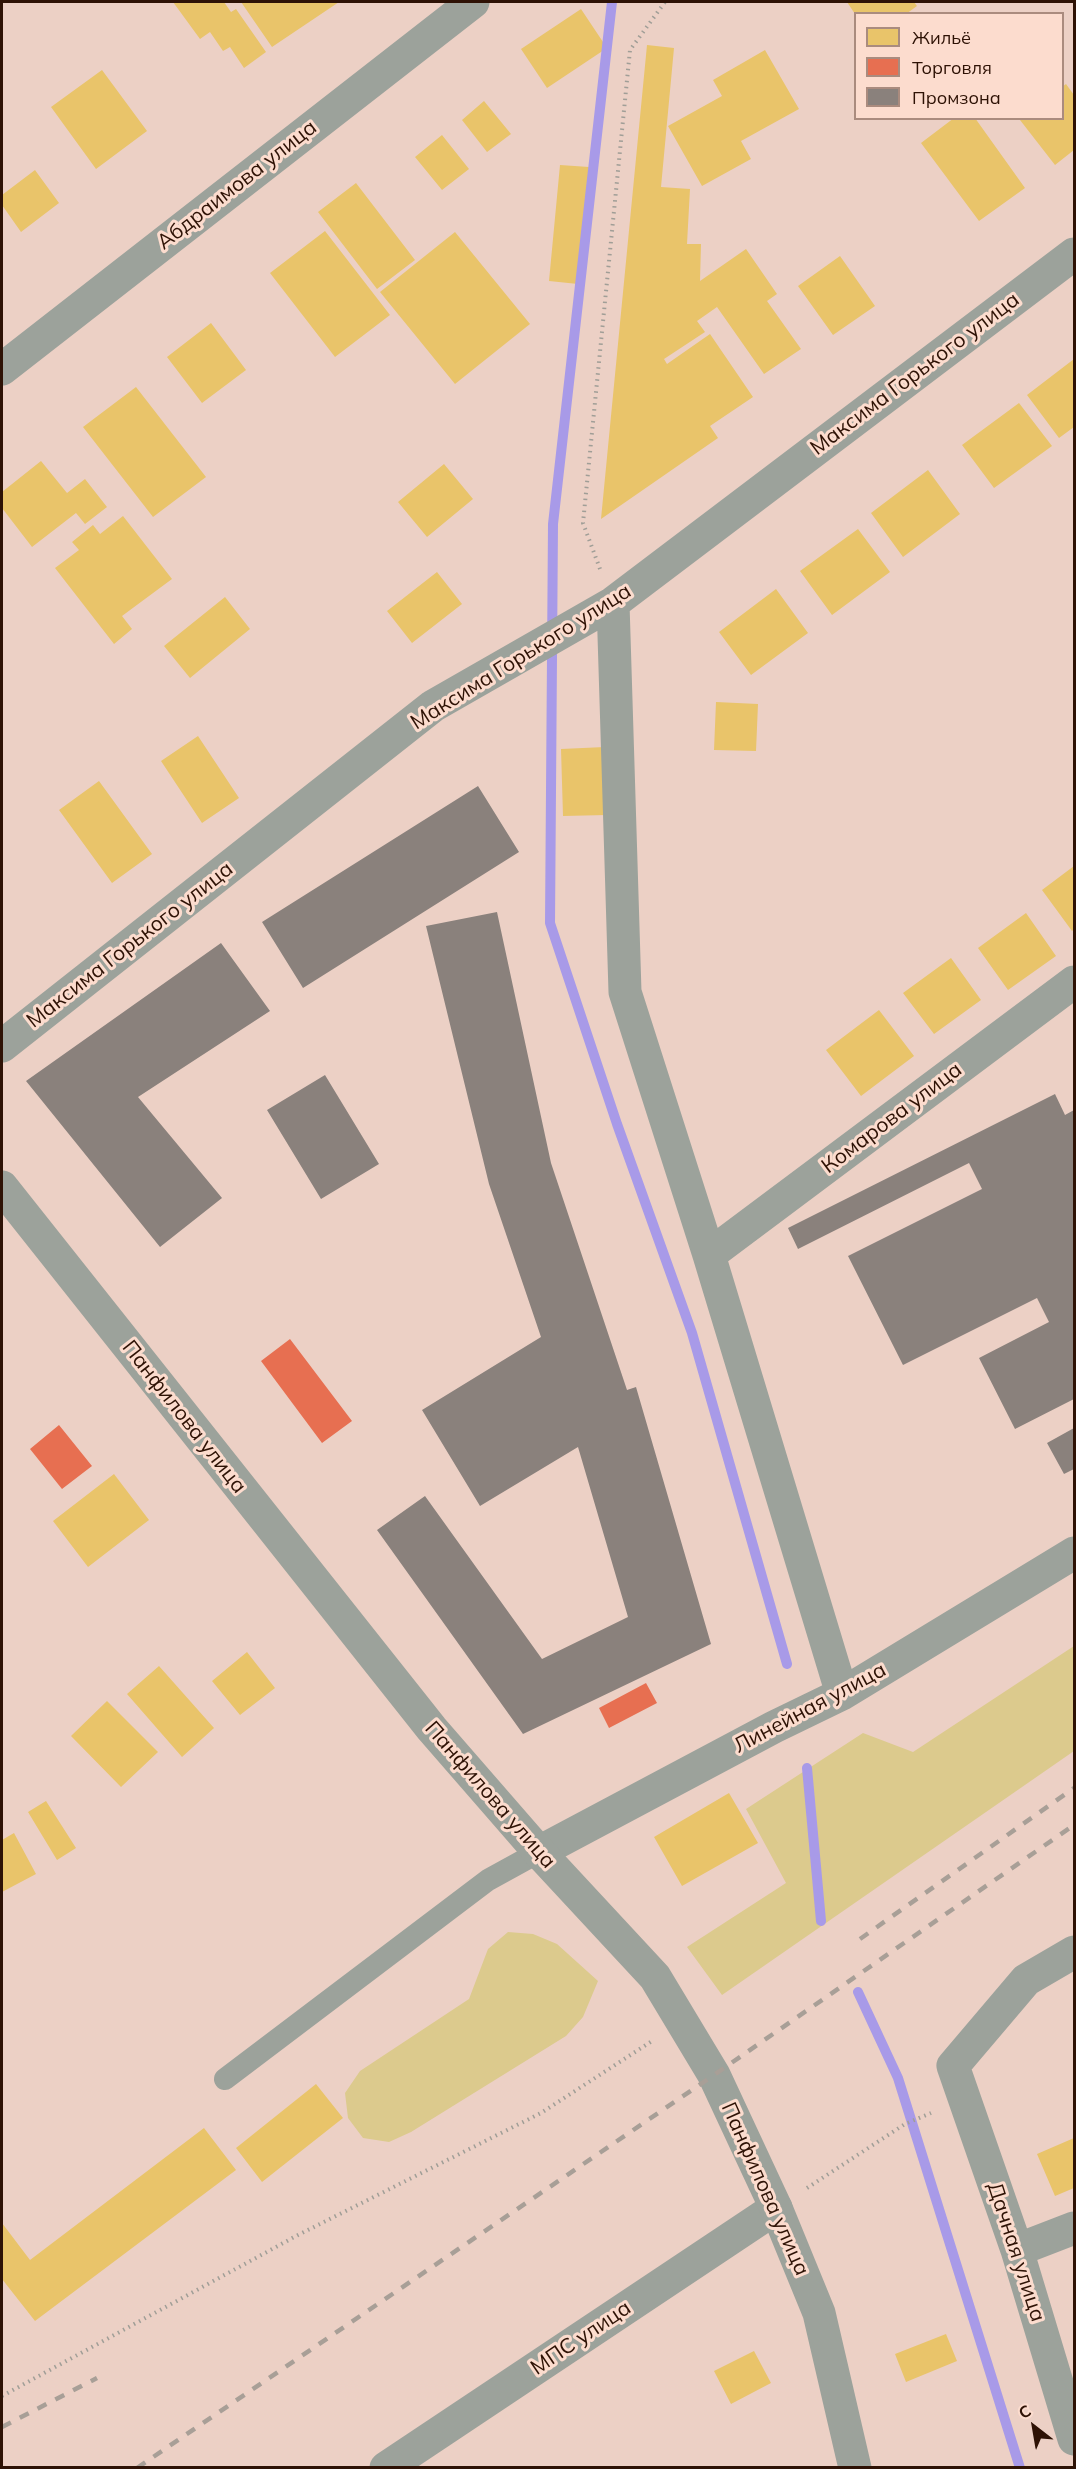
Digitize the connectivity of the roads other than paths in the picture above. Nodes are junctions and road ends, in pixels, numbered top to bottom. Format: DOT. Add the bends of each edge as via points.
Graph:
graph roads {
  1 [pos="473,2"];
  2 [pos="1074,254"];
  3 [pos="2,369"];
  4 [pos="613,603"];
  5 [pos="1074,982"];
  6 [pos="2,1046"];
  7 [pos="2,1187"];
  8 [pos="709,1255"];
  9 [pos="1074,1553"];
  10 [pos="832,1699"];
  11 [pos="539,1852"];
  12 [pos="1074,1952"];
  13 [pos="225,2079"];
  14 [pos="776,2208"];
  15 [pos="1074,2228"];
  16 [pos="1017,2250"];
  17 [pos="1074,2439"];
  18 [pos="386,2468"];
  19 [pos="855,2468"];
  1 -- 3 [label="street, Абдраимова улица"];
  2 -- 4 [label="street, Максима Горького улица"];
  4 -- 6 [label="street, Максима Горького улица" via="433,705"];
  4 -- 8 [label="street" via="625,992"];
  5 -- 8 [label="street, Комарова улица"];
  7 -- 11 [label="street, Панфилова улица" via="432,1729"];
  8 -- 10 [label="street"];
  9 -- 10 [label="street, Линейная улица"];
  10 -- 11 [label="street, Линейная улица"];
  11 -- 13 [label="lane" via="488,1880"];
  11 -- 14 [label="street, Панфилова улица" via="656,1977 714,2075"];
  12 -- 16 [label="street, Дачная улица" via="1026,1980 952,2066"];
  14 -- 18 [label="street, МПС улица"];
  14 -- 19 [label="street, Панфилова улица" via="819,2313"];
  15 -- 16 [label="street"];
  16 -- 17 [label="street, Дачная улица"];
}
